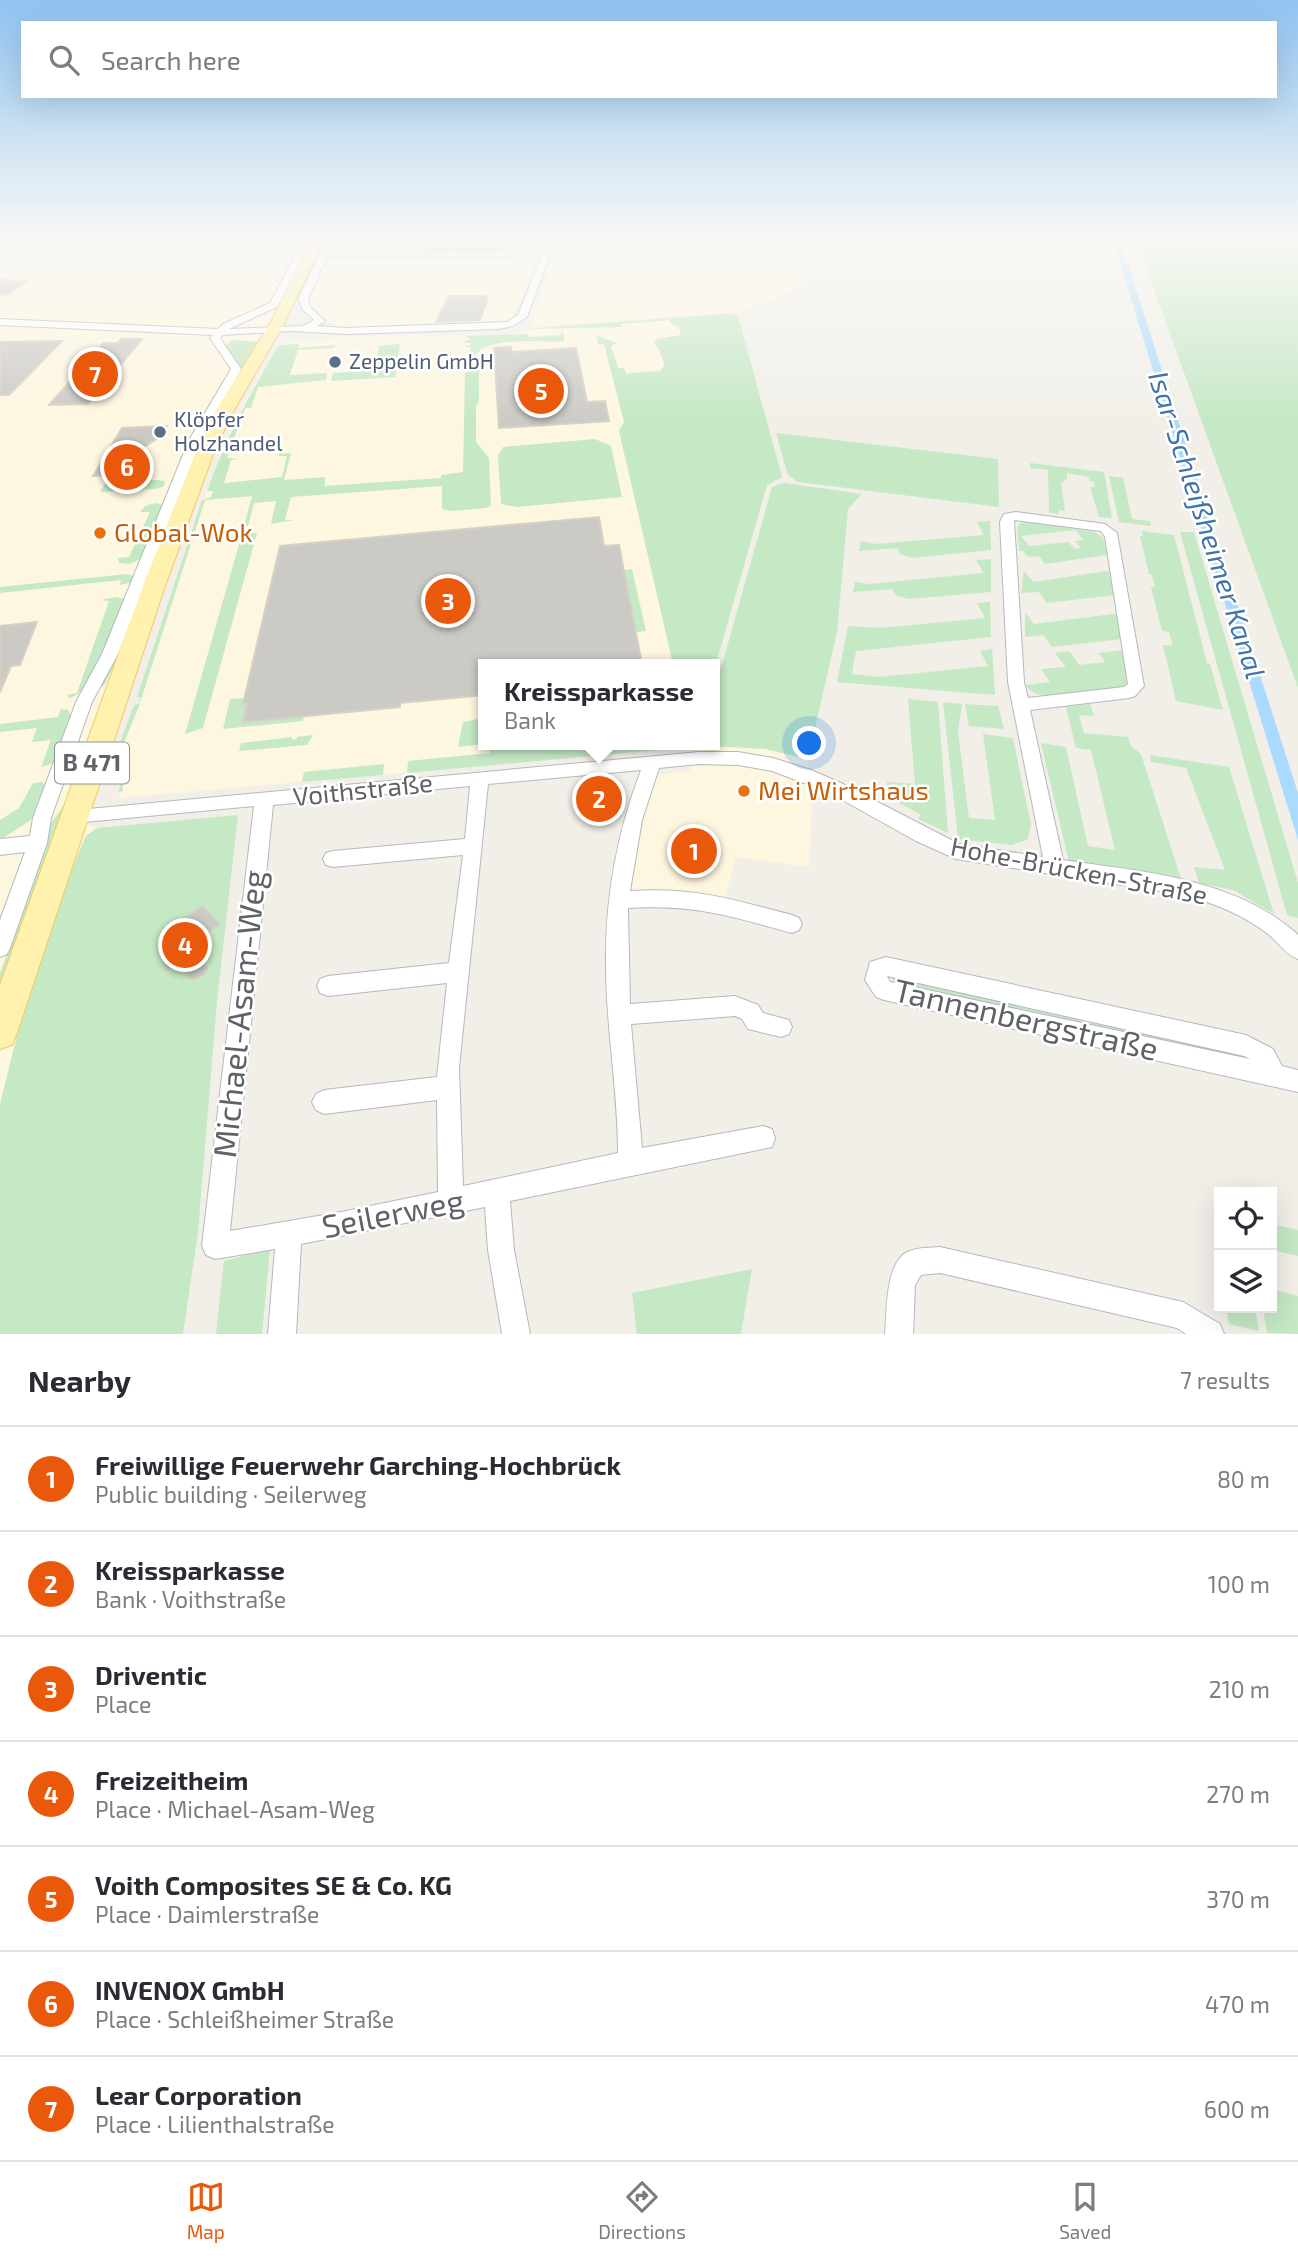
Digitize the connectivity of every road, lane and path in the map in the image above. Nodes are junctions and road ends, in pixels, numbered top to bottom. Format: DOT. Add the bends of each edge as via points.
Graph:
graph roads {
  1 [pos="279,299"];
  2 [pos="288,299"];
  3 [pos="303,299"];
  4 [pos="530,299"];
  5 [pos="0,322"];
  6 [pos="321,324"];
  7 [pos="510,324"];
  8 [pos="521,330"];
  9 [pos="219,332"];
  10 [pos="271,332"];
  11 [pos="1021,703"];
  12 [pos="652,764"];
  13 [pos="479,779"];
  14 [pos="264,800"];
  15 [pos="74,816"];
  16 [pos="38,843"];
  17 [pos="474,846"];
  18 [pos="0,847"];
  19 [pos="333,859"];
  20 [pos="1055,868"];
  21 [pos="619,900"];
  22 [pos="792,924"];
  23 [pos="0,948"];
  24 [pos="1298,950"];
  25 [pos="459,972"];
  26 [pos="328,986"];
  27 [pos="620,1015"];
  28 [pos="781,1027"];
  29 [pos="0,1033"];
  30 [pos="1274,1076"];
  31 [pos="1298,1081"];
  32 [pos="447,1087"];
  33 [pos="324,1102"];
  34 [pos="762,1138"];
  35 [pos="630,1163"];
  36 [pos="497,1192"];
  37 [pos="451,1203"];
  38 [pos="217,1229"];
  39 [pos="289,1235"];
  40 [pos="282,1334"];
  41 [pos="516,1334"];
  42 [pos="898,1334"];
  43 [pos="1210,1334"];
  1 -- 9 [label="street"];
  2 -- 10 [label="main road, B 471"];
  3 -- 6 [label="street"];
  4 -- 7 [label="street" via="520,320"];
  5 -- 9 [label="street"];
  6 -- 7 [label="street" via="460,329"];
  6 -- 10 [label="street"];
  6 -- 10 [label="street"];
  7 -- 8 [label="street"];
  9 -- 10 [label="street"];
  9 -- 16 [label="street" via="215,338 236,369 195,440 110,654 85,702 42,818"];
  10 -- 15 [label="main road, B 471" via="206,449"];
  11 -- 11 [label="street" via="1016,682 1009,517 1105,528 1112,536 1136,686 1129,692"];
  11 -- 20 [label="street"];
  12 -- 13 [label="street, Voithstraße"];
  12 -- 20 [label="street, Hohe-Brücken-Straße" via="719,757 781,766 819,778 956,851"];
  12 -- 21 [label="street" via="633,821"];
  13 -- 14 [label="street, Voithstraße"];
  13 -- 17 [label="street"];
  14 -- 15 [label="street, Voithstraße"];
  14 -- 38 [label="street, Michael-Asam-Weg"];
  15 -- 29 [label="main road, B 471"];
  16 -- 18 [label="street"];
  16 -- 23 [label="street"];
  17 -- 19 [label="street"];
  17 -- 25 [label="street"];
  20 -- 24 [label="street, Hohe-Brücken-Straße" via="1211,894 1242,907"];
  21 -- 22 [label="street" via="666,897 713,902"];
  21 -- 27 [label="street"];
  25 -- 26 [label="street"];
  25 -- 32 [label="street"];
  27 -- 28 [label="street" via="735,1006 750,1012 756,1022"];
  27 -- 35 [label="street"];
  30 -- 30 [label="street, Tannenbergstraße" via="1263,1053 1246,1046 886,967 877,969 876,980 884,989"];
  30 -- 31 [label="street, Tannenbergstraße"];
  32 -- 33 [label="street"];
  32 -- 37 [label="street"];
  34 -- 35 [label="street, Seilerweg"];
  35 -- 36 [label="street, Seilerweg"];
  36 -- 37 [label="street, Seilerweg"];
  36 -- 41 [label="street, Seilerweg" via="501,1250"];
  37 -- 39 [label="street, Seilerweg"];
  38 -- 39 [label="street, Seilerweg" via="215,1246"];
  39 -- 40 [label="street, Seilerweg"];
  42 -- 43 [label="street" via="902,1282 913,1263 940,1260 1183,1316"];
}
